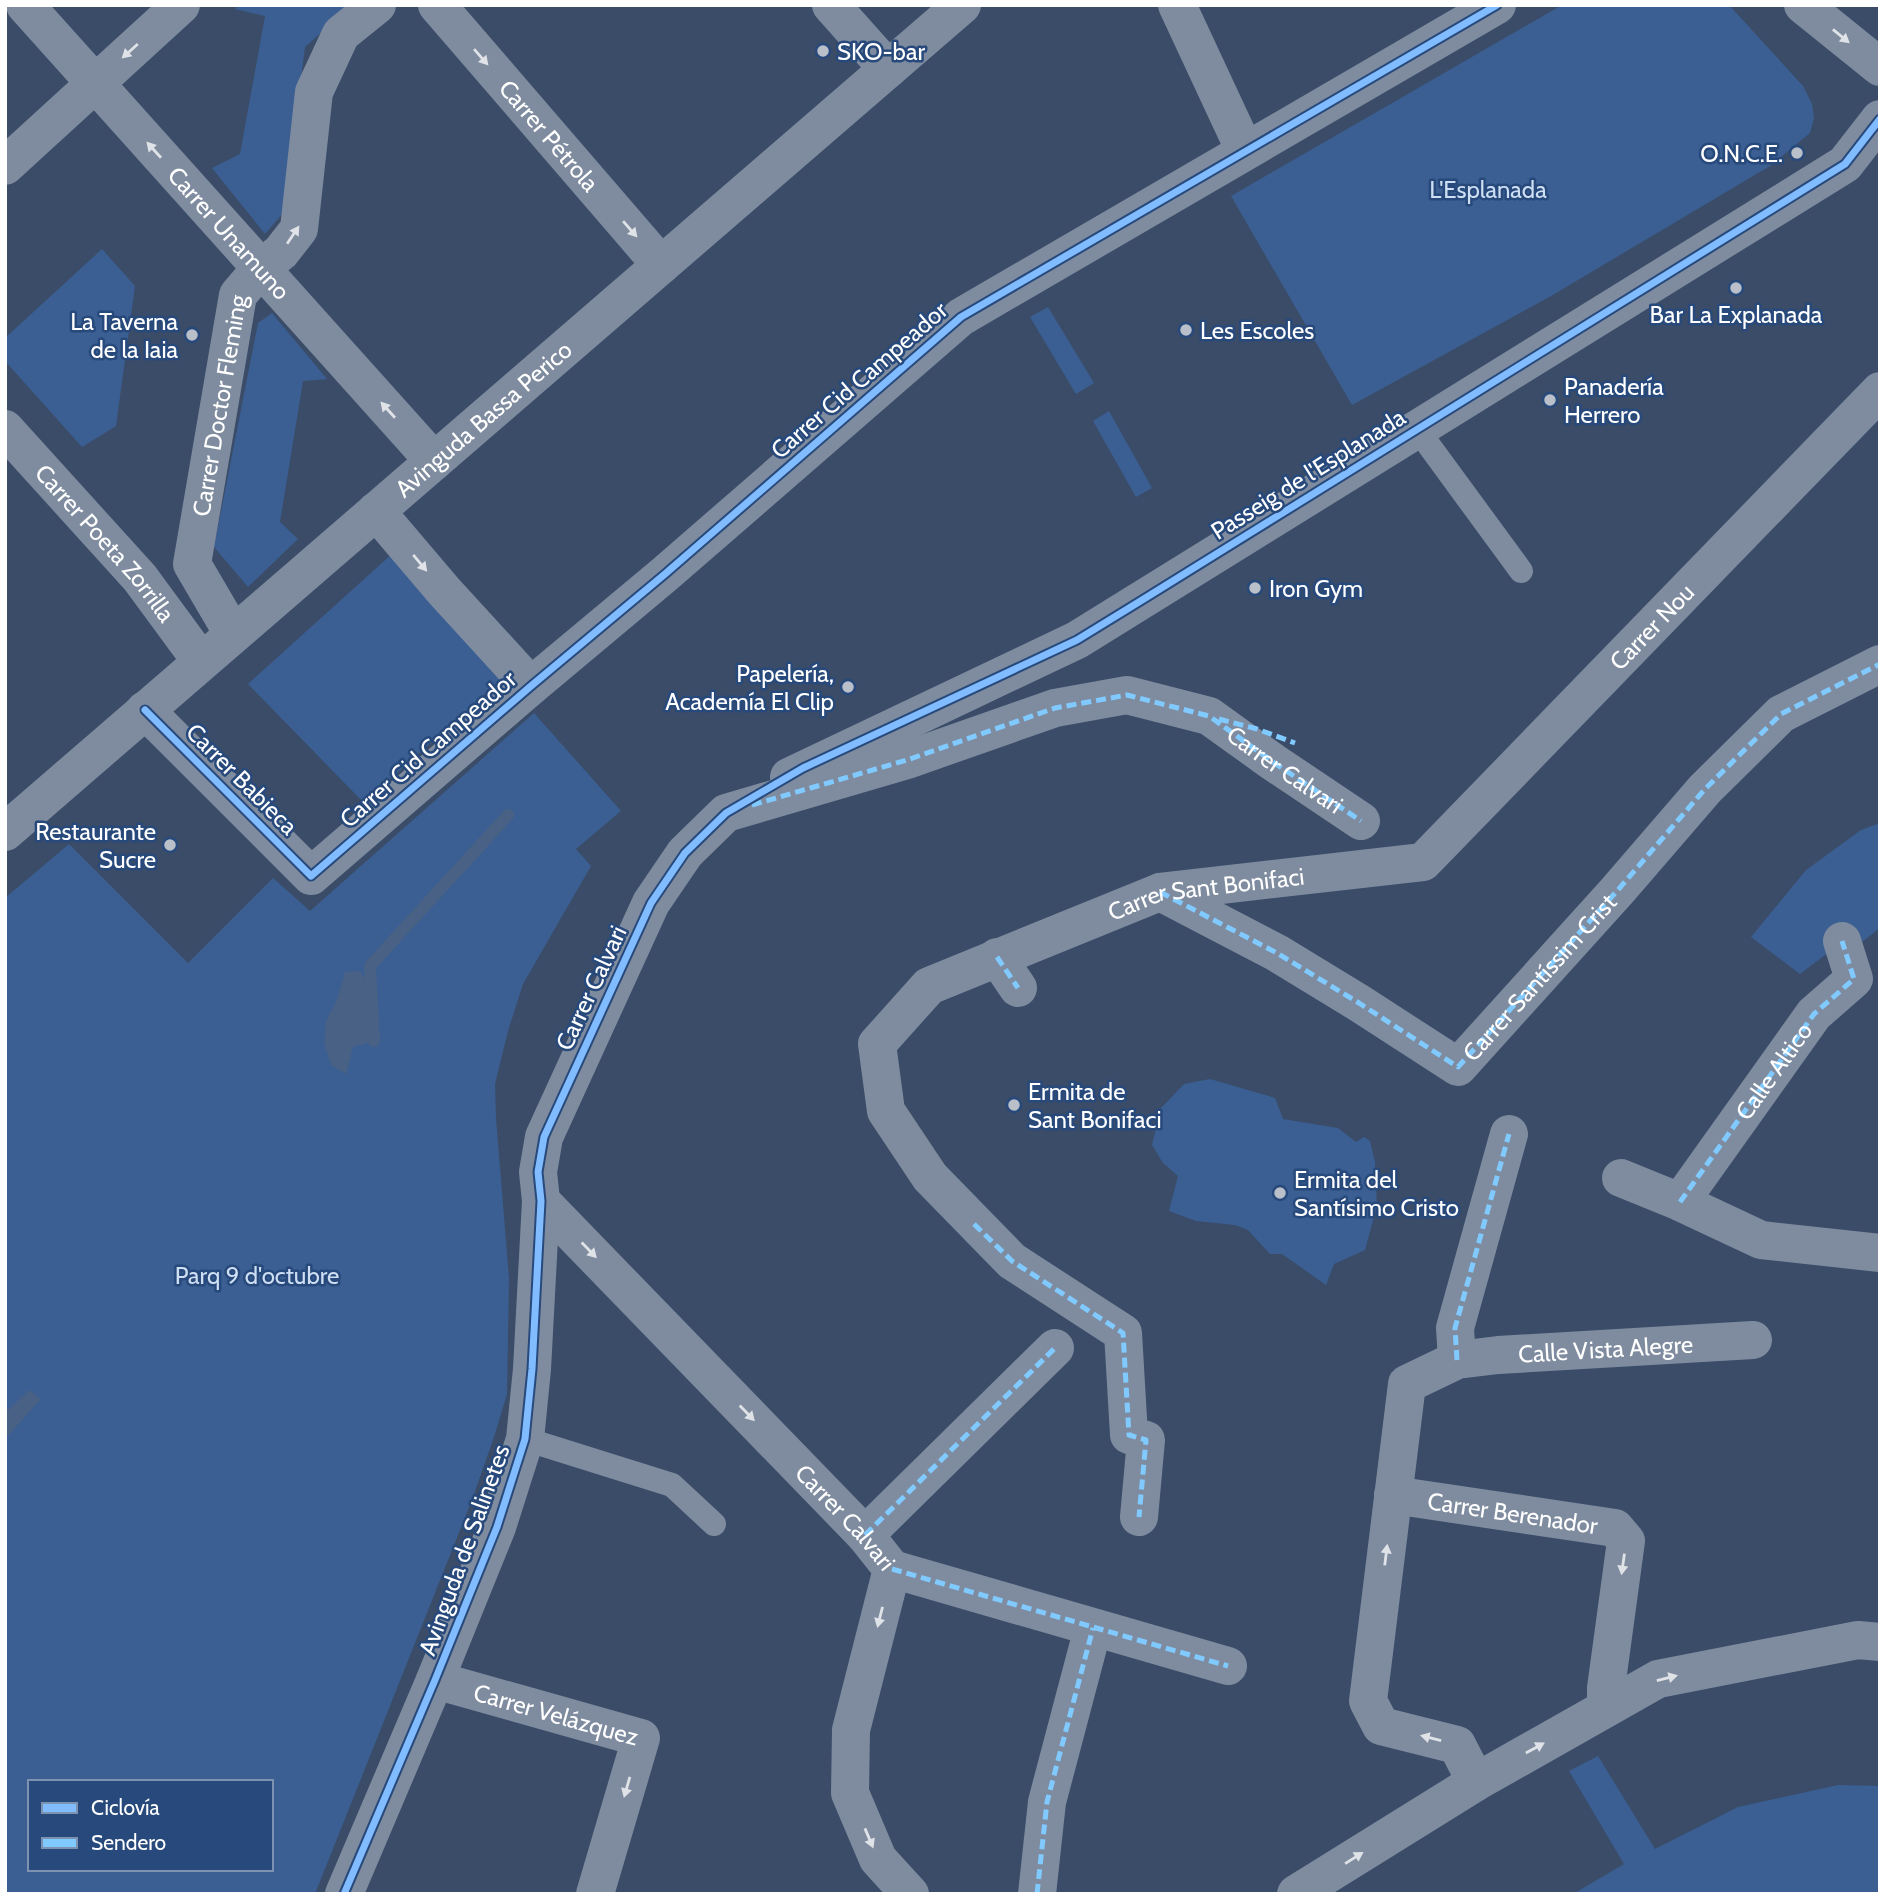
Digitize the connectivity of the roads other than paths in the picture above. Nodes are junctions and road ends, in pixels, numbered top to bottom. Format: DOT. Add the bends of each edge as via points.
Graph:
graph roads {
  1 [pos="24,5"];
  2 [pos="181,5"];
  3 [pos="377,5"];
  4 [pos="437,5"];
  5 [pos="831,5"];
  6 [pos="962,5"];
  7 [pos="1177,5"];
  8 [pos="1497,5"];
  9 [pos="1803,5"];
  10 [pos="1436,20"];
  11 [pos="1880,67"];
  12 [pos="888,69"];
  13 [pos="94,83"];
  14 [pos="1880,119"];
  15 [pos="1245,151"];
  16 [pos="5,166"];
  17 [pos="661,265"];
  18 [pos="261,268"];
  19 [pos="1880,391"];
  20 [pos="5,429"];
  21 [pos="1417,429"];
  22 [pos="433,461"];
  23 [pos="376,511"];
  24 [pos="192,564"];
  25 [pos="1521,571"];
  26 [pos="140,578"];
  27 [pos="233,634"];
  28 [pos="201,661"];
  29 [pos="1880,664"];
  30 [pos="531,686"];
  31 [pos="145,710"];
  32 [pos="1209,716"];
  33 [pos="1295,743"];
  34 [pos="726,813"];
  35 [pos="1361,821"];
  36 [pos="5,832"];
  37 [pos="1423,862"];
  38 [pos="311,876"];
  39 [pos="1160,892"];
  40 [pos="1842,942"];
  41 [pos="998,957"];
  42 [pos="1018,988"];
  43 [pos="1509,1134"];
  44 [pos="1622,1178"];
  45 [pos="541,1201"];
  46 [pos="1680,1202"];
  47 [pos="1880,1253"];
  48 [pos="1753,1340"];
  49 [pos="1055,1348"];
  50 [pos="1457,1360"];
  51 [pos="525,1439"];
  52 [pos="1393,1495"];
  53 [pos="1139,1517"];
  54 [pos="714,1524"];
  55 [pos="865,1535"];
  56 [pos="892,1569"];
  57 [pos="1093,1629"];
  58 [pos="1880,1642"];
  59 [pos="1227,1666"];
  60 [pos="435,1681"];
  61 [pos="1606,1708"];
  62 [pos="1476,1782"];
  63 [pos="344,1894"];
  64 [pos="595,1894"];
  65 [pos="910,1894"];
  66 [pos="1037,1894"];
  67 [pos="1296,1894"];
  1 -- 13 [label="street, Carrer Unamuno"];
  2 -- 13 [label="street, one-way"];
  18 -- 3 [label="street, Carrer Doctor Fleming, one-way" via="299,229 314,92 341,34"];
  4 -- 17 [label="street, Carrer Pétrola, one-way"];
  5 -- 12 [label="street"];
  6 -- 12 [label="street, Avinguda Bassa Perico"];
  7 -- 15 [label="street"];
  8 -- 10 [label="street, Carrer Cid Campeador"];
  9 -- 11 [label="street, one-way"];
  10 -- 15 [label="street, Carrer Cid Campeador"];
  12 -- 17 [label="street, Avinguda Bassa Perico"];
  13 -- 16 [label="street"];
  18 -- 13 [label="street, Carrer Unamuno, one-way"];
  14 -- 21 [label="street, Passeig de l'Esplanada" via="1845,164"];
  15 -- 30 [label="street, Carrer Cid Campeador" via="961,317"];
  17 -- 22 [label="street, Avinguda Bassa Perico"];
  22 -- 18 [label="street, Carrer Unamuno, one-way"];
  18 -- 24 [label="street, Carrer Doctor Fleming" via="238,296"];
  19 -- 37 [label="street, Carrer Nou"];
  20 -- 26 [label="street, Carrer Poeta Zorrilla"];
  21 -- 25 [label="lane"];
  21 -- 34 [label="street, Passeig de l'Esplanada" via="1077,639 803,768"];
  22 -- 23 [label="street, Avinguda Bassa Perico"];
  23 -- 27 [label="street, Avinguda Bassa Perico"];
  23 -- 30 [label="street, Carrer Cid Campeador, one-way"];
  24 -- 26 [label="street"];
  24 -- 27 [label="street"];
  26 -- 28 [label="street, Carrer Poeta Zorrilla"];
  27 -- 28 [label="street, Avinguda Bassa Perico"];
  28 -- 31 [label="street, Avinguda Bassa Perico"];
  29 -- 39 [label="street, Carrer Santíssim Crist" via="1782,714 1705,789 1458,1067 1277,953"];
  30 -- 38 [label="street, Carrer Cid Campeador"];
  31 -- 36 [label="street, Avinguda Bassa Perico"];
  31 -- 38 [label="street, Carrer Babieca"];
  32 -- 33 [label="street, Carrer Calvari"];
  32 -- 34 [label="street, Carrer Calvari" via="1127,695 1055,708 907,760"];
  32 -- 35 [label="street, Carrer Calvari"];
  34 -- 45 [label="street, Carrer Calvari" via="685,853 651,903 544,1137 538,1172"];
  37 -- 39 [label="street, Carrer Sant Bonifaci"];
  39 -- 41 [label="street, Carrer Sant Bonifaci"];
  40 -- 46 [label="street, Calle Altico" via="1854,979 1815,1014"];
  41 -- 42 [label="street"];
  41 -- 53 [label="street, Carrer Sant Bonifaci" via="929,986 877,1044 886,1111 930,1177 1012,1261 1123,1333 1129,1435 1146,1440"];
  43 -- 50 [label="street" via="1455,1328"];
  44 -- 46 [label="street"];
  45 -- 51 [label="street, Avinguda de Salinetes"];
  45 -- 55 [label="street, Carrer Calvari, one-way"];
  46 -- 47 [label="street" via="1761,1240"];
  48 -- 50 [label="street, Calle Vista Alegre"];
  49 -- 55 [label="street"];
  50 -- 52 [label="street, Calle Vista Alegre" via="1407,1384"];
  51 -- 54 [label="lane" via="672,1485"];
  51 -- 60 [label="street, Avinguda de Salinetes" via="497,1527"];
  52 -- 61 [label="street, Carrer Berenador, one-way" via="1615,1528 1626,1541"];
  62 -- 52 [label="street, one-way" via="1457,1745 1381,1726 1368,1701"];
  55 -- 56 [label="street, Carrer Calvari"];
  56 -- 57 [label="street"];
  56 -- 65 [label="street, Carrer Calvari, one-way" via="851,1730 850,1793 878,1859"];
  57 -- 59 [label="street"];
  57 -- 66 [label="street" via="1047,1802"];
  61 -- 58 [label="street, one-way" via="1658,1679 1858,1640"];
  60 -- 63 [label="street, Avinguda de Salinetes"];
  60 -- 64 [label="street, Carrer Velázquez, one-way" via="641,1738"];
  62 -- 61 [label="street, one-way"];
  67 -- 62 [label="street, one-way"];
}
